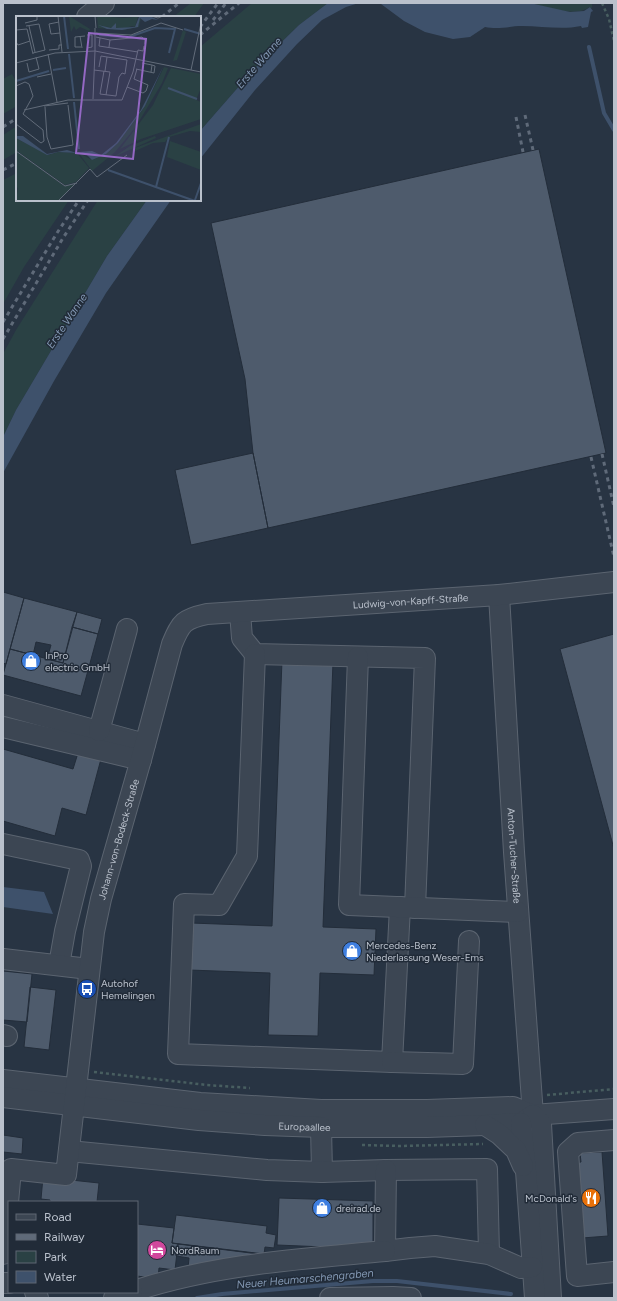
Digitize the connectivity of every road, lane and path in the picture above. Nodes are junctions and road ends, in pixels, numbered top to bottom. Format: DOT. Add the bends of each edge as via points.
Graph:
graph roads {
  1 [pos="104,3"];
  2 [pos="602,3"];
  3 [pos="88,16"];
  4 [pos="614,41"];
  5 [pos="614,582"];
  6 [pos="498,595"];
  7 [pos="240,612"];
  8 [pos="207,614"];
  9 [pos="127,629"];
  10 [pos="255,654"];
  11 [pos="358,656"];
  12 [pos="3,705"];
  13 [pos="3,726"];
  14 [pos="99,731"];
  15 [pos="143,752"];
  16 [pos="3,844"];
  17 [pos="407,907"];
  18 [pos="518,912"];
  19 [pos="470,941"];
  20 [pos="3,959"];
  21 [pos="59,965"];
  22 [pos="90,969"];
  23 [pos="392,1062"];
  24 [pos="3,1080"];
  25 [pos="76,1088"];
  26 [pos="257,1088"];
  27 [pos="614,1089"];
  28 [pos="531,1094"];
  29 [pos="3,1097"];
  30 [pos="614,1109"];
  31 [pos="527,1119"];
  32 [pos="485,1125"];
  33 [pos="321,1127"];
  34 [pos="614,1140"];
  35 [pos="68,1151"];
  36 [pos="386,1170"];
  37 [pos="526,1171"];
  38 [pos="322,1172"];
  39 [pos="8,1201"];
  40 [pos="8,1203"];
  41 [pos="6,1225"];
  42 [pos="385,1251"];
  43 [pos="489,1254"];
  44 [pos="532,1267"];
  45 [pos="614,1272"];
  46 [pos="138,1290"];
  47 [pos="129,1293"];
  48 [pos="114,1298"];
  49 [pos="330,1298"];
  50 [pos="411,1298"];
  51 [pos="535,1298"];
  52 [pos="551,1298"];
  1 -- 3 [label="street"];
  2 -- 4 [label="path"];
  5 -- 6 [label="street, Ludwig-von-Kapff-Straße"];
  6 -- 7 [label="street, Ludwig-von-Kapff-Straße"];
  6 -- 18 [label="street, Anton-Tucher-Straße"];
  7 -- 8 [label="street, Ludwig-von-Kapff-Straße"];
  7 -- 10 [label="street" via="242,638"];
  8 -- 15 [label="street, Johann-von-Bodeck-Straße" via="184,621 177,631"];
  9 -- 14 [label="street"];
  10 -- 11 [label="street"];
  10 -- 23 [label="street" via="247,856 219,906 184,904 178,1054"];
  11 -- 17 [label="street" via="349,905"];
  11 -- 17 [label="street" via="424,658"];
  12 -- 14 [label="street"];
  13 -- 15 [label="street"];
  14 -- 15 [label="street"];
  15 -- 22 [label="street, Johann-von-Bodeck-Straße" via="102,899 94,932"];
  16 -- 21 [label="street" via="79,860 81,866"];
  17 -- 18 [label="street"];
  17 -- 23 [label="street"];
  18 -- 28 [label="street, Anton-Tucher-Straße"];
  19 -- 23 [label="street" via="463,1064"];
  20 -- 21 [label="street"];
  21 -- 22 [label="street"];
  22 -- 25 [label="street, Johann-von-Bodeck-Straße"];
  24 -- 25 [label="street, Europaallee"];
  25 -- 26 [label="path" via="207,1085"];
  25 -- 29 [label="street, Europaallee"];
  25 -- 31 [label="street, Europaallee" via="200,1103 321,1110 513,1107"];
  25 -- 33 [label="street, Europaallee" via="199,1120"];
  25 -- 35 [label="street"];
  27 -- 28 [label="path" via="552,1096"];
  28 -- 31 [label="street, Anton-Tucher-Straße"];
  30 -- 31 [label="street, Europaallee"];
  31 -- 32 [label="street, Europaallee"];
  31 -- 37 [label="street, Anton-Tucher-Straße"];
  31 -- 52 [label="street" via="541,1124"];
  32 -- 33 [label="street, Europaallee"];
  32 -- 37 [label="street" via="516,1150"];
  33 -- 38 [label="street"];
  34 -- 45 [label="street" via="578,1143 568,1152 577,1276"];
  35 -- 38 [label="street" via="267,1170"];
  35 -- 39 [label="street" via="66,1175 11,1169"];
  36 -- 38 [label="street"];
  36 -- 42 [label="street"];
  36 -- 43 [label="street" via="487,1169"];
  37 -- 44 [label="street, Anton-Tucher-Straße"];
  40 -- 41 [label="street"];
  42 -- 43 [label="street" via="435,1246"];
  42 -- 46 [label="street" via="270,1262 184,1277"];
  43 -- 44 [label="street" via="521,1268"];
  44 -- 51 [label="street, Anton-Tucher-Straße"];
  47 -- 48 [label="street"];
  49 -- 50 [label="street"];
}
